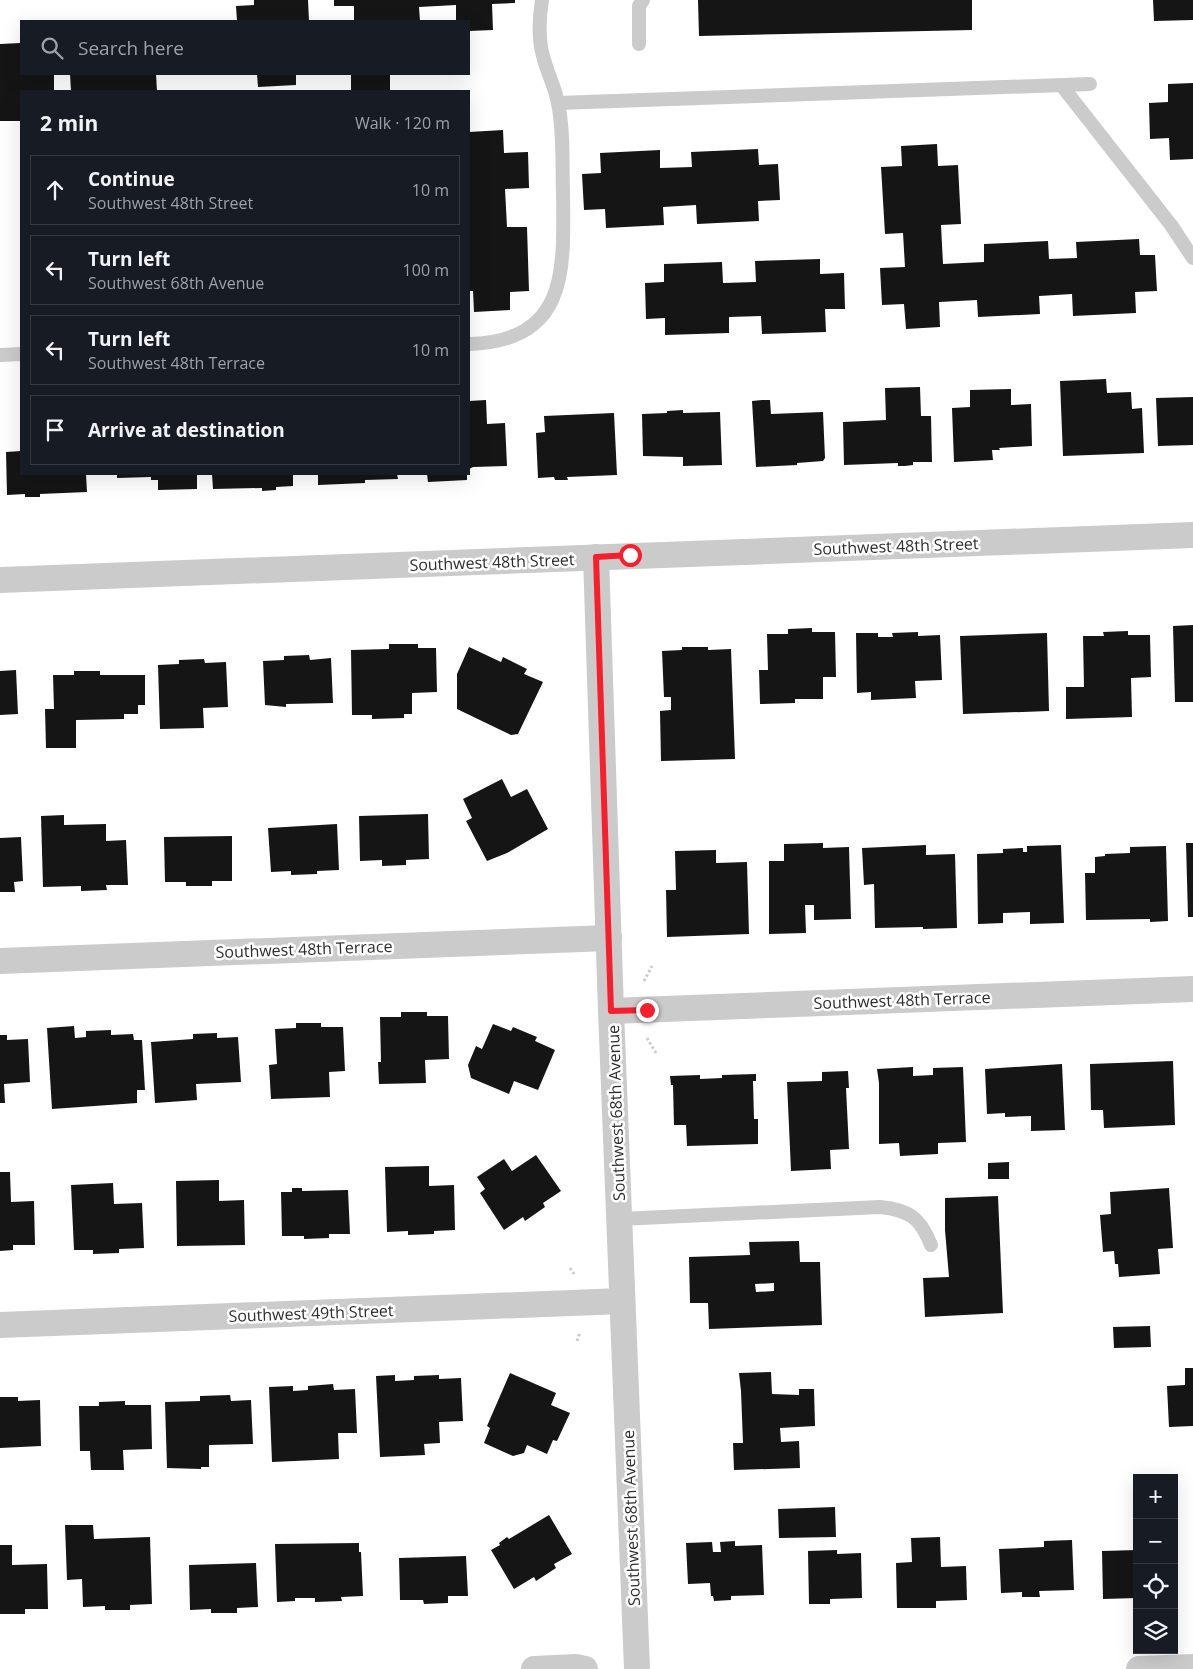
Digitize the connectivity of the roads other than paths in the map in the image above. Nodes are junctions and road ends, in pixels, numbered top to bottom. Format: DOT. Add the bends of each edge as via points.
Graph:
graph roads {
  1 [pos="542,0"];
  2 [pos="643,0"];
  3 [pos="639,44"];
  4 [pos="1090,84"];
  5 [pos="1062,86"];
  6 [pos="558,103"];
  7 [pos="1193,258"];
  8 [pos="470,344"];
  9 [pos="20,354"];
  10 [pos="0,355"];
  11 [pos="1193,535"];
  12 [pos="596,557"];
  13 [pos="0,580"];
  14 [pos="609,938"];
  15 [pos="0,961"];
  16 [pos="1193,990"];
  17 [pos="611,1011"];
  18 [pos="620,1219"];
  19 [pos="931,1245"];
  20 [pos="622,1301"];
  21 [pos="0,1325"];
  22 [pos="1193,1667"];
  23 [pos="534,1669"];
  24 [pos="585,1669"];
  25 [pos="637,1669"];
  26 [pos="1139,1669"];
  1 -- 6 [label="lane" via="539,15 541,49"];
  2 -- 3 [label="lane" via="639,6"];
  4 -- 5 [label="lane"];
  5 -- 6 [label="lane"];
  5 -- 7 [label="lane"];
  6 -- 8 [label="lane" via="563,232 561,276 556,291 548,308 520,334"];
  9 -- 10 [label="lane"];
  11 -- 12 [label="street, Southwest 48th Street"];
  12 -- 13 [label="street, Southwest 48th Street"];
  12 -- 14 [label="street, Southwest 68th Avenue"];
  14 -- 15 [label="street, Southwest 48th Terrace"];
  14 -- 17 [label="street, Southwest 68th Avenue"];
  16 -- 17 [label="street, Southwest 48th Terrace"];
  17 -- 18 [label="street, Southwest 68th Avenue"];
  18 -- 19 [label="lane" via="880,1207 905,1212 917,1220"];
  18 -- 20 [label="street, Southwest 68th Avenue"];
  20 -- 21 [label="street, Southwest 49th Street"];
  20 -- 25 [label="street, Southwest 68th Avenue"];
  22 -- 26 [label="street"];
  23 -- 24 [label="street"];
}
